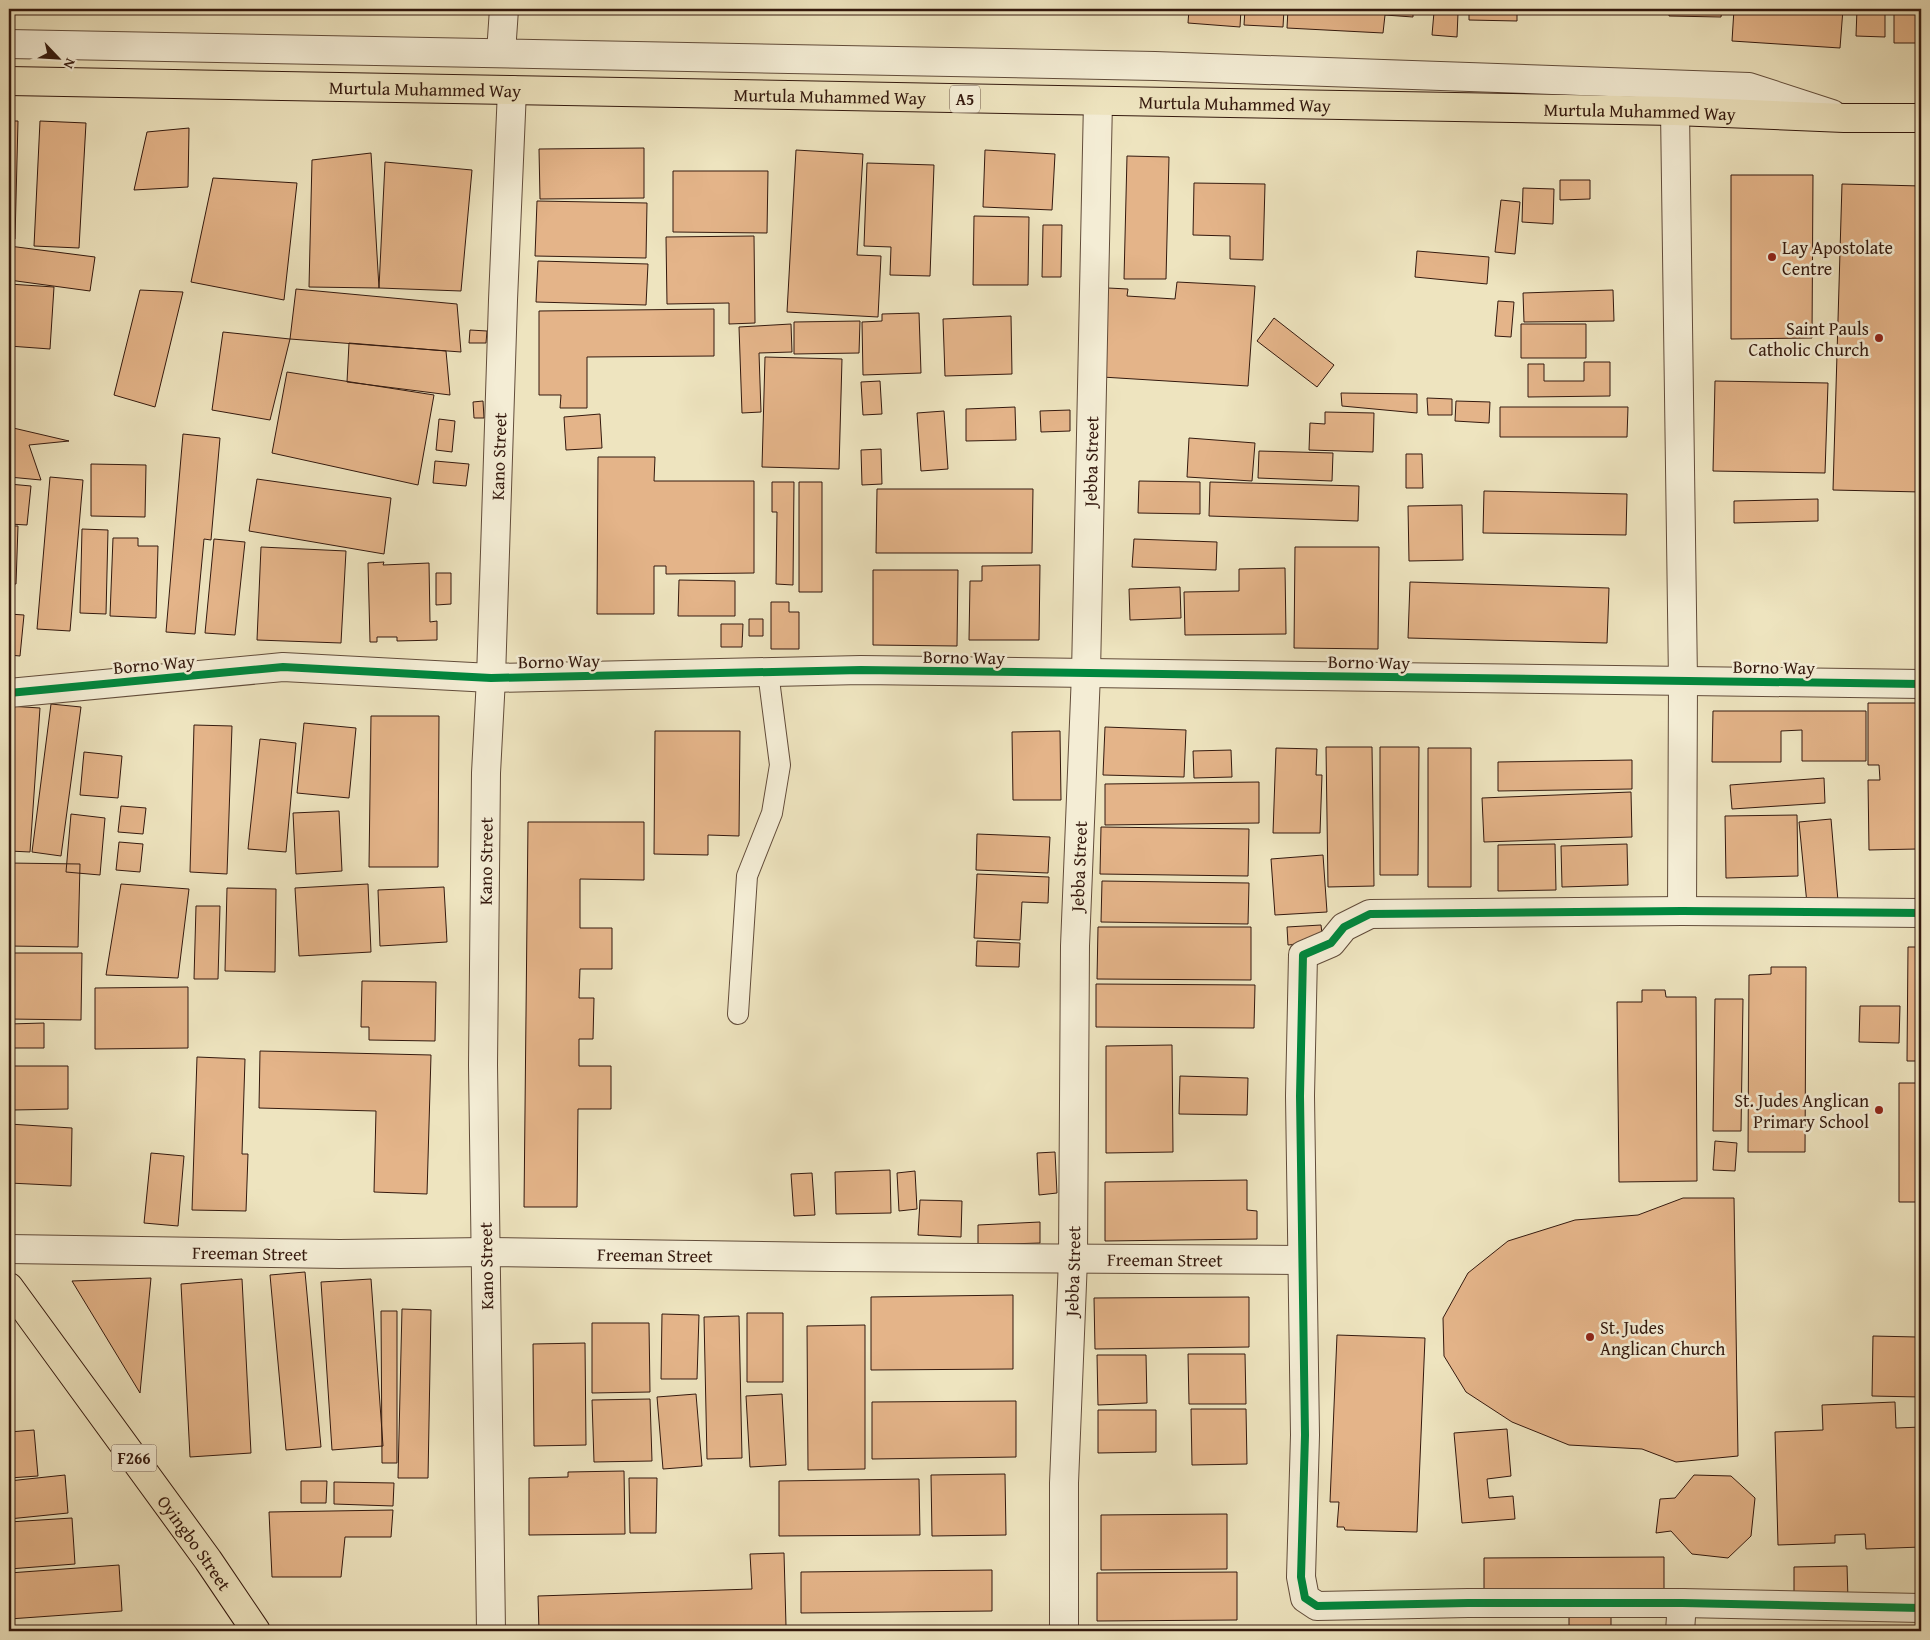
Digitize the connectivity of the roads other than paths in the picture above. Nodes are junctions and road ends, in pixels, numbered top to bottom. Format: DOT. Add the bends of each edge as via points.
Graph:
graph roads {
  1 [pos="504,9"];
  2 [pos="9,44"];
  3 [pos="501,53"];
  4 [pos="9,81"];
  5 [pos="512,90"];
  6 [pos="1098,101"];
  7 [pos="1675,111"];
  8 [pos="1844,118"];
  9 [pos="1921,118"];
  10 [pos="768,672"];
  11 [pos="1086,673"];
  12 [pos="491,678"];
  13 [pos="1683,681"];
  14 [pos="1921,684"];
  15 [pos="9,693"];
  16 [pos="1682,911"];
  17 [pos="1921,913"];
  18 [pos="738,1014"];
  19 [pos="9,1249"];
  20 [pos="485,1252"];
  21 [pos="1073,1259"];
  22 [pos="1302,1260"];
  23 [pos="9,1287"];
  24 [pos="1682,1603"];
  25 [pos="1921,1608"];
  26 [pos="256,1631"];
  27 [pos="491,1631"];
  28 [pos="1064,1631"];
  29 [pos="1680,1631"];
  1 -- 3 [label="street"];
  2 -- 3 [label="street"];
  3 -- 8 [label="street" via="1155,66 1749,87"];
  4 -- 5 [label="highway, Murtula Muhammed Way / A5"];
  5 -- 6 [label="highway, Murtula Muhammed Way / A5"];
  5 -- 12 [label="street, Kano Street"];
  6 -- 7 [label="highway, Murtula Muhammed Way / A5"];
  6 -- 11 [label="street, Jebba Street"];
  7 -- 8 [label="highway, Murtula Muhammed Way / A5"];
  7 -- 13 [label="street"];
  8 -- 9 [label="highway, Murtula Muhammed Way / A5"];
  10 -- 11 [label="street, Borno Way"];
  10 -- 12 [label="street, Borno Way"];
  10 -- 18 [label="lane" via="780,765 772,813 747,876"];
  11 -- 13 [label="street, Borno Way"];
  11 -- 21 [label="street, Jebba Street" via="1076,946"];
  12 -- 15 [label="street, Borno Way" via="283,667"];
  12 -- 20 [label="street, Kano Street" via="486,773 483,1026"];
  13 -- 14 [label="street, Borno Way"];
  13 -- 16 [label="street"];
  16 -- 17 [label="street"];
  16 -- 22 [label="street" via="1370,914 1344,928 1332,943 1303,955 1300,1096"];
  19 -- 20 [label="street, Freeman Street" via="340,1254"];
  20 -- 21 [label="street, Freeman Street"];
  20 -- 27 [label="street, Kano Street"];
  21 -- 22 [label="street, Freeman Street"];
  21 -- 28 [label="street, Jebba Street" via="1064,1483"];
  22 -- 24 [label="street" via="1304,1435 1301,1577 1305,1598 1317,1606"];
  23 -- 26 [label="highway, Oyingbo Street / F266"];
  24 -- 25 [label="street"];
  24 -- 29 [label="street"];
}
